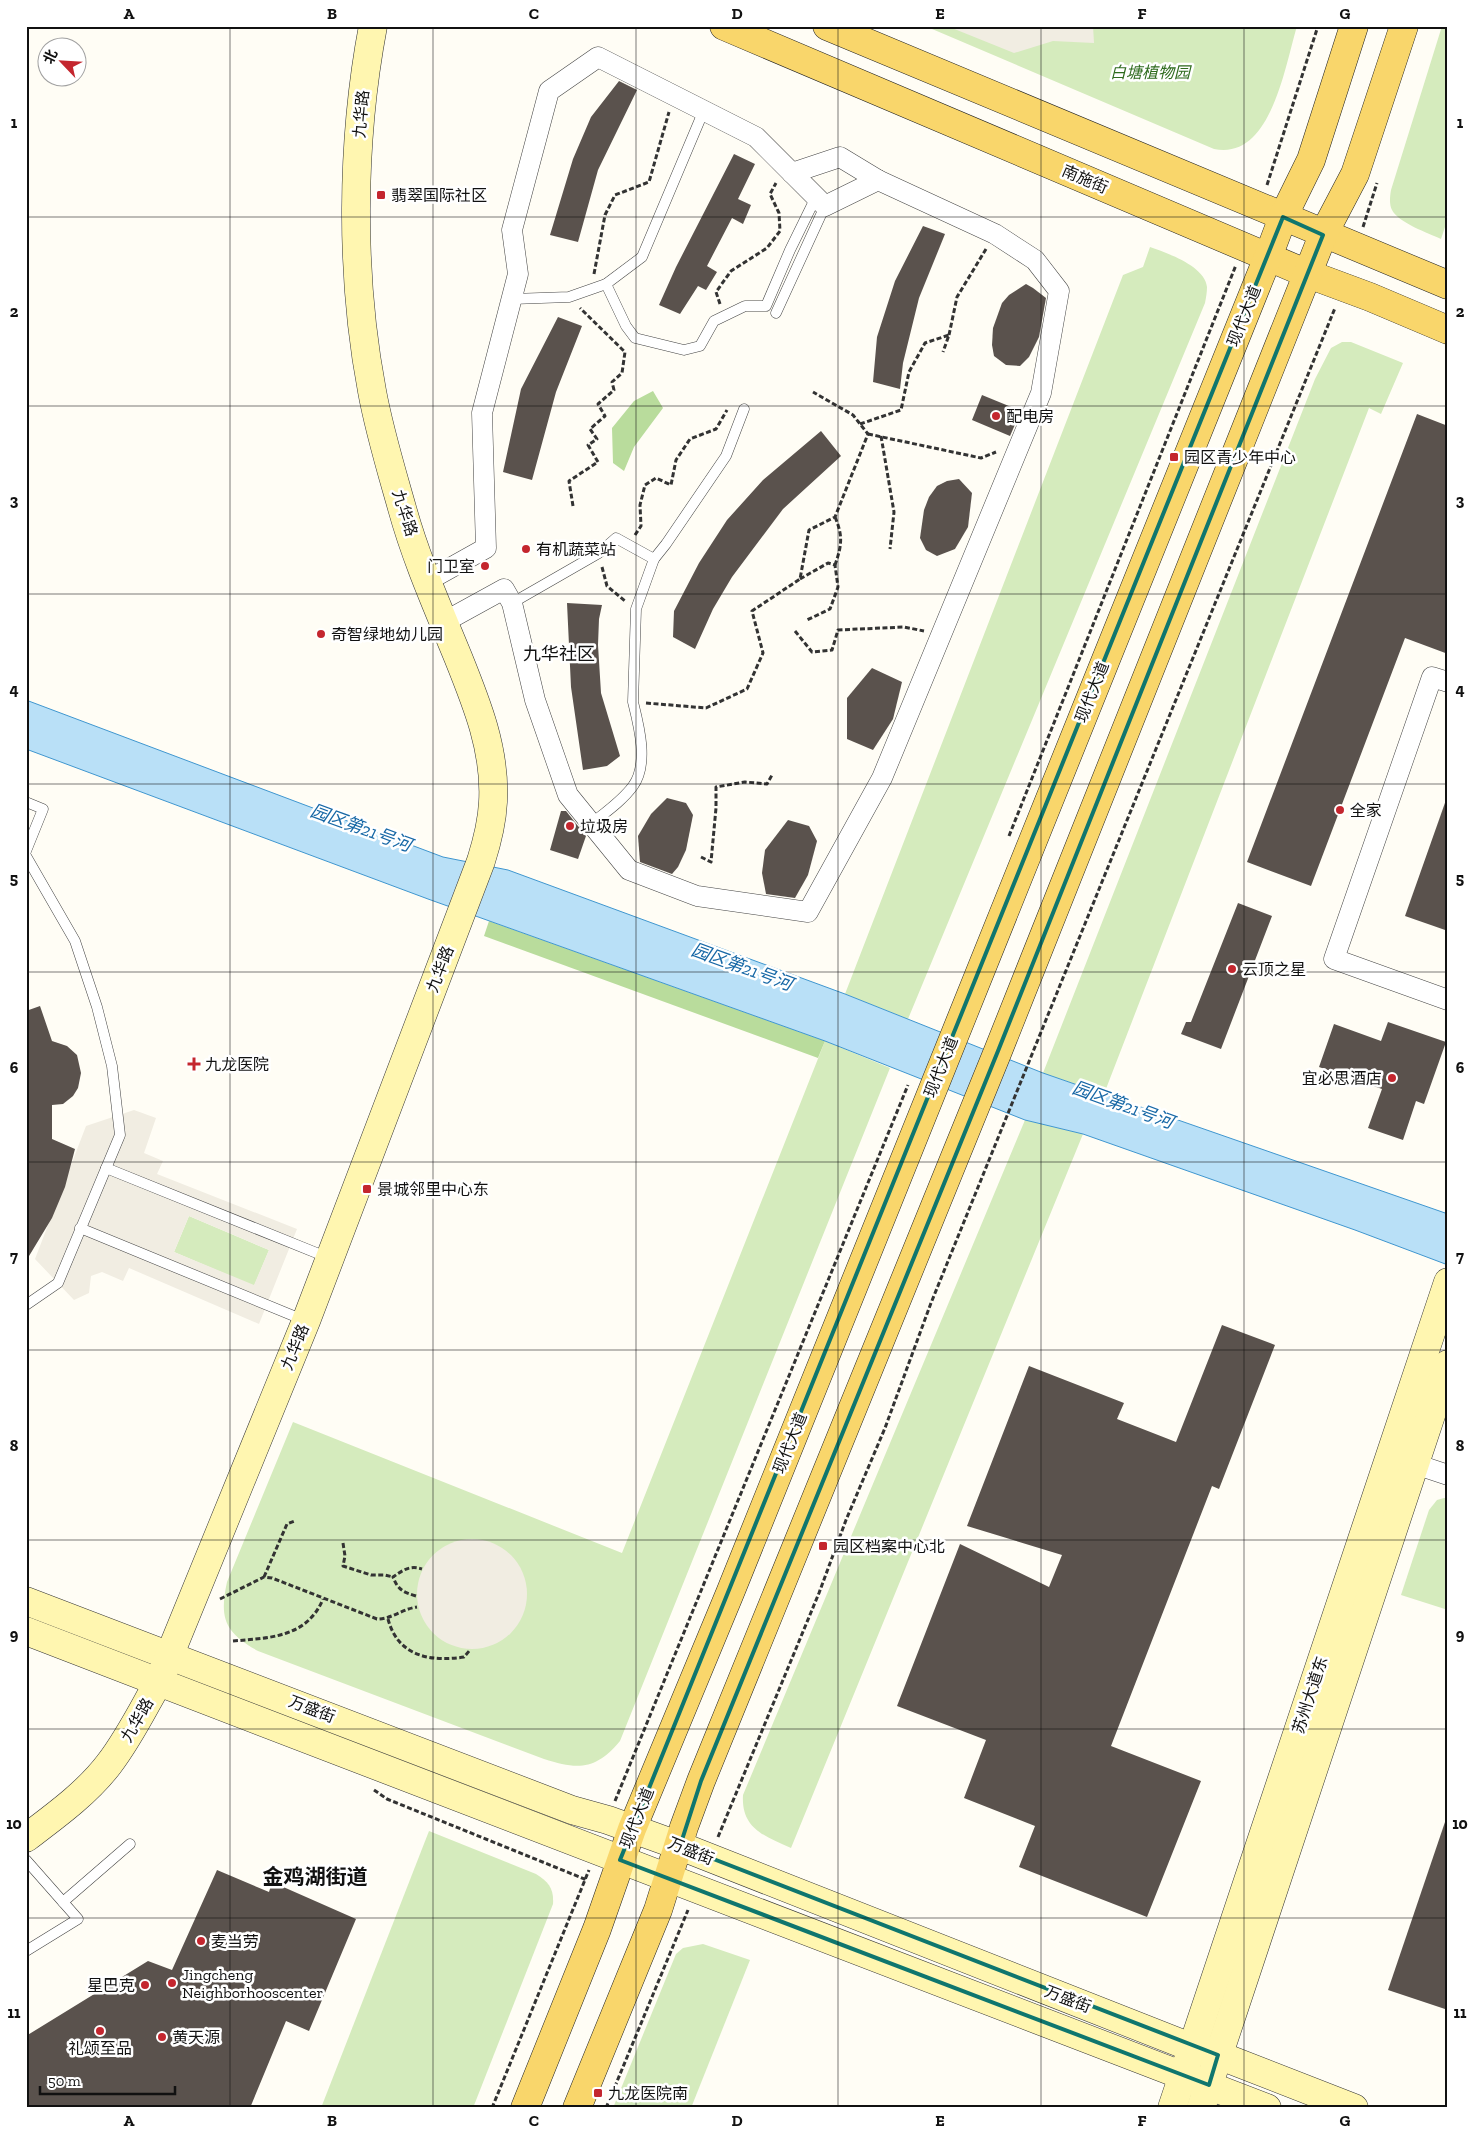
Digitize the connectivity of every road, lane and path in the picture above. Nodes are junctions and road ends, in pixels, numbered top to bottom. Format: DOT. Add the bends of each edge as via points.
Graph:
graph roads {
  1 [pos="373,26"];
  2 [pos="724,26"];
  3 [pos="828,26"];
  4 [pos="1318,26"];
  5 [pos="1354,26"];
  6 [pos="1404,26"];
  7 [pos="667,92"];
  8 [pos="704,110"];
  9 [pos="788,169"];
  10 [pos="1379,178"];
  11 [pos="878,180"];
  12 [pos="820,201"];
  13 [pos="1271,212"];
  14 [pos="995,234"];
  15 [pos="1323,235"];
  16 [pos="1243,246"];
  17 [pos="1357,247"];
  18 [pos="1268,257"];
  19 [pos="1308,274"];
  20 [pos="606,284"];
  21 [pos="1448,285"];
  22 [pos="1344,288"];
  23 [pos="592,289"];
  24 [pos="569,297"];
  25 [pos="512,299"];
  26 [pos="776,313"];
  27 [pos="723,317"];
  28 [pos="1448,330"];
  29 [pos="949,334"];
  30 [pos="943,352"];
  31 [pos="813,392"];
  32 [pos="728,409"];
  33 [pos="744,409"];
  34 [pos="860,424"];
  35 [pos="868,434"];
  36 [pos="882,436"];
  37 [pos="1014,458"];
  38 [pos="573,506"];
  39 [pos="835,517"];
  40 [pos="630,544"];
  41 [pos="890,549"];
  42 [pos="599,553"];
  43 [pos="654,559"];
  44 [pos="835,565"];
  45 [pos="800,579"];
  46 [pos="427,581"];
  47 [pos="512,603"];
  48 [pos="636,609"];
  49 [pos="807,620"];
  50 [pos="444,622"];
  51 [pos="795,631"];
  52 [pos="941,635"];
  53 [pos="1448,682"];
  54 [pos="632,702"];
  55 [pos="772,775"];
  56 [pos="26,802"];
  57 [pos="592,823"];
  58 [pos="1007,839"];
  59 [pos="26,851"];
  60 [pos="26,856"];
  61 [pos="700,857"];
  62 [pos="1448,1000"];
  63 [pos="921,1085"];
  64 [pos="106,1168"];
  65 [pos="80,1228"];
  66 [pos="330,1258"];
  67 [pos="1448,1282"];
  68 [pos="26,1305"];
  69 [pos="306,1321"];
  70 [pos="1448,1364"];
  71 [pos="1401,1459"];
  72 [pos="1448,1475"];
  73 [pos="295,1521"];
  74 [pos="342,1543"];
  75 [pos="422,1569"];
  76 [pos="264,1577"];
  77 [pos="393,1577"];
  78 [pos="416,1596"];
  79 [pos="220,1599"];
  80 [pos="323,1599"];
  81 [pos="26,1601"];
  82 [pos="417,1607"];
  83 [pos="388,1620"];
  84 [pos="26,1631"];
  85 [pos="232,1641"];
  86 [pos="470,1650"];
  87 [pos="169,1655"];
  88 [pos="159,1681"];
  89 [pos="620,1824"];
  90 [pos="26,1838"];
  91 [pos="130,1844"];
  92 [pos="680,1846"];
  93 [pos="609,1855"];
  94 [pos="709,1858"];
  95 [pos="26,1860"];
  96 [pos="670,1878"];
  97 [pos="696,1889"];
  98 [pos="63,1902"];
  99 [pos="26,1951"];
  100 [pos="1205,2051"];
  101 [pos="1183,2075"];
  102 [pos="1205,2097"];
  103 [pos="492,2108"];
  104 [pos="525,2108"];
  105 [pos="577,2108"];
  106 [pos="606,2108"];
  107 [pos="1172,2108"];
  108 [pos="1268,2108"];
  109 [pos="1354,2108"];
  1 -- 46 [label="main road, 九华路" via="358,142 356,211 364,339 382,435 402,510"];
  2 -- 16 [label="main road, 南施街"];
  3 -- 13 [label="main road"];
  4 -- 13 [label="path" via="1283,138"];
  5 -- 13 [label="main road, 现代大道" via="1311,160"];
  6 -- 15 [label="main road" via="1355,174"];
  7 -- 8 [label="street"];
  7 -- 23 [label="path" via="669,116 649,182 615,195 605,215"];
  7 -- 25 [label="street" via="598,58 549,91 512,230 518,274"];
  8 -- 9 [label="street" via="756,138"];
  8 -- 20 [label="lane" via="642,257"];
  9 -- 11 [label="street" via="840,157"];
  9 -- 12 [label="street"];
  9 -- 27 [label="path" via="770,194 779,213 780,230 767,248 731,271 716,292"];
  10 -- 17 [label="path"];
  11 -- 12 [label="street"];
  11 -- 14 [label="street"];
  12 -- 26 [label="lane"];
  12 -- 27 [label="lane" via="790,250 766,306 745,306"];
  13 -- 15 [label="main road"];
  13 -- 18 [label="main road, 现代大道"];
  14 -- 29 [label="path" via="957,297"];
  14 -- 37 [label="street" via="1035,260 1059,291 1041,393"];
  15 -- 17 [label="main road"];
  15 -- 19 [label="main road"];
  16 -- 18 [label="main road, 南施街"];
  16 -- 58 [label="path"];
  17 -- 21 [label="main road"];
  18 -- 19 [label="main road, 南施街"];
  18 -- 63 [label="main road, 现代大道" via="955,1034"];
  19 -- 22 [label="main road, 南施街"];
  19 -- 92 [label="main road" via="977,1104 705,1772"];
  20 -- 23 [label="lane"];
  20 -- 27 [label="lane" via="635,338 684,350 700,346 714,321"];
  22 -- 28 [label="main road, 南施街"];
  22 -- 94 [label="path" via="931,1303 819,1593"];
  23 -- 24 [label="lane"];
  24 -- 25 [label="lane"];
  24 -- 38 [label="path" via="625,352 622,373 612,382 614,390 598,404 605,416 590,429 598,440 588,445 598,462 569,481"];
  25 -- 46 [label="street" via="482,413 486,548"];
  29 -- 30 [label="path"];
  29 -- 34 [label="path" via="924,343 910,372 901,410"];
  31 -- 34 [label="path" via="853,415"];
  32 -- 40 [label="path" via="716,429 690,439 676,460 671,486 656,478 645,485 640,505 641,526"];
  33 -- 43 [label="lane" via="726,456"];
  34 -- 35 [label="path"];
  35 -- 36 [label="path"];
  35 -- 39 [label="path"];
  36 -- 37 [label="path" via="982,458 997,451"];
  36 -- 41 [label="path" via="894,512"];
  37 -- 52 [label="street"];
  39 -- 44 [label="path" via="841,532 841,548"];
  39 -- 45 [label="path" via="809,530"];
  40 -- 42 [label="lane" via="616,538"];
  40 -- 43 [label="lane"];
  42 -- 47 [label="lane"];
  42 -- 48 [label="path" via="607,586"];
  43 -- 48 [label="lane"];
  44 -- 45 [label="path" via="828,563"];
  44 -- 49 [label="path" via="838,587 830,609"];
  45 -- 54 [label="path" via="752,611 763,653 747,689 706,708"];
  46 -- 50 [label="main road, 九华路"];
  47 -- 50 [label="street" via="504,589"];
  47 -- 57 [label="street" via="534,700 568,795"];
  48 -- 54 [label="lane"];
  50 -- 66 [label="main road, 九华路" via="483,718 489,744 493,801 489,833 463,912"];
  51 -- 52 [label="path" via="812,652 832,650 838,630 904,627"];
  52 -- 57 [label="street" via="882,778 808,912 697,896 629,870"];
  53 -- 62 [label="street" via="1432,677 1334,959"];
  54 -- 57 [label="lane" via="642,761 634,785"];
  55 -- 61 [label="path" via="766,784 745,782 716,787 711,862"];
  56 -- 59 [label="lane" via="43,809"];
  60 -- 64 [label="lane" via="74,941 97,1007 112,1066 120,1135"];
  63 -- 89 [label="path"];
  63 -- 89 [label="main road, 现代大道" via="734,1584"];
  64 -- 65 [label="lane"];
  64 -- 66 [label="lane"];
  65 -- 68 [label="lane" via="58,1283"];
  65 -- 69 [label="lane"];
  66 -- 69 [label="main road, 九华路"];
  67 -- 71 [label="main road, 苏州大道东"];
  69 -- 87 [label="main road, 九华路"];
  70 -- 71 [label="main road, 苏州大道东"];
  71 -- 72 [label="street"];
  71 -- 100 [label="main road, 苏州大道东"];
  73 -- 76 [label="path" via="287,1524"];
  74 -- 77 [label="path" via="345,1556 342,1566 371,1575"];
  75 -- 77 [label="path" via="405,1569"];
  76 -- 79 [label="path"];
  76 -- 80 [label="path"];
  77 -- 78 [label="path" via="403,1592"];
  80 -- 83 [label="path" via="377,1620"];
  80 -- 85 [label="path" via="319,1609 294,1630 278,1637"];
  81 -- 87 [label="main road, 万盛街"];
  82 -- 83 [label="path" via="396,1613"];
  83 -- 86 [label="path" via="400,1644 414,1653 443,1660 464,1657"];
  84 -- 88 [label="main road, 万盛街"];
  87 -- 88 [label="main road, 九华路"];
  87 -- 89 [label="main road, 万盛街" via="572,1810"];
  88 -- 90 [label="main road, 九华路" via="125,1742 108,1765 82,1793"];
  88 -- 93 [label="main road, 万盛街"];
  89 -- 92 [label="main road, 万盛街"];
  89 -- 93 [label="main road, 现代大道"];
  91 -- 98 [label="lane"];
  92 -- 94 [label="main road, 万盛街"];
  92 -- 96 [label="main road"];
  93 -- 96 [label="main road, 万盛街"];
  93 -- 103 [label="path"];
  93 -- 104 [label="main road, 现代大道" via="597,1929"];
  94 -- 100 [label="main road, 万盛街"];
  95 -- 98 [label="lane"];
  96 -- 97 [label="main road, 万盛街"];
  96 -- 105 [label="main road"];
  97 -- 101 [label="main road, 万盛街"];
  97 -- 106 [label="path"];
  98 -- 99 [label="lane" via="78,1919"];
  100 -- 101 [label="main road, 苏州大道东"];
  100 -- 102 [label="main road, 苏州大道东"];
  100 -- 109 [label="main road, 万盛街"];
  101 -- 102 [label="main road, 万盛街"];
  101 -- 107 [label="main road, 苏州大道东"];
  102 -- 108 [label="main road, 万盛街"];
}
